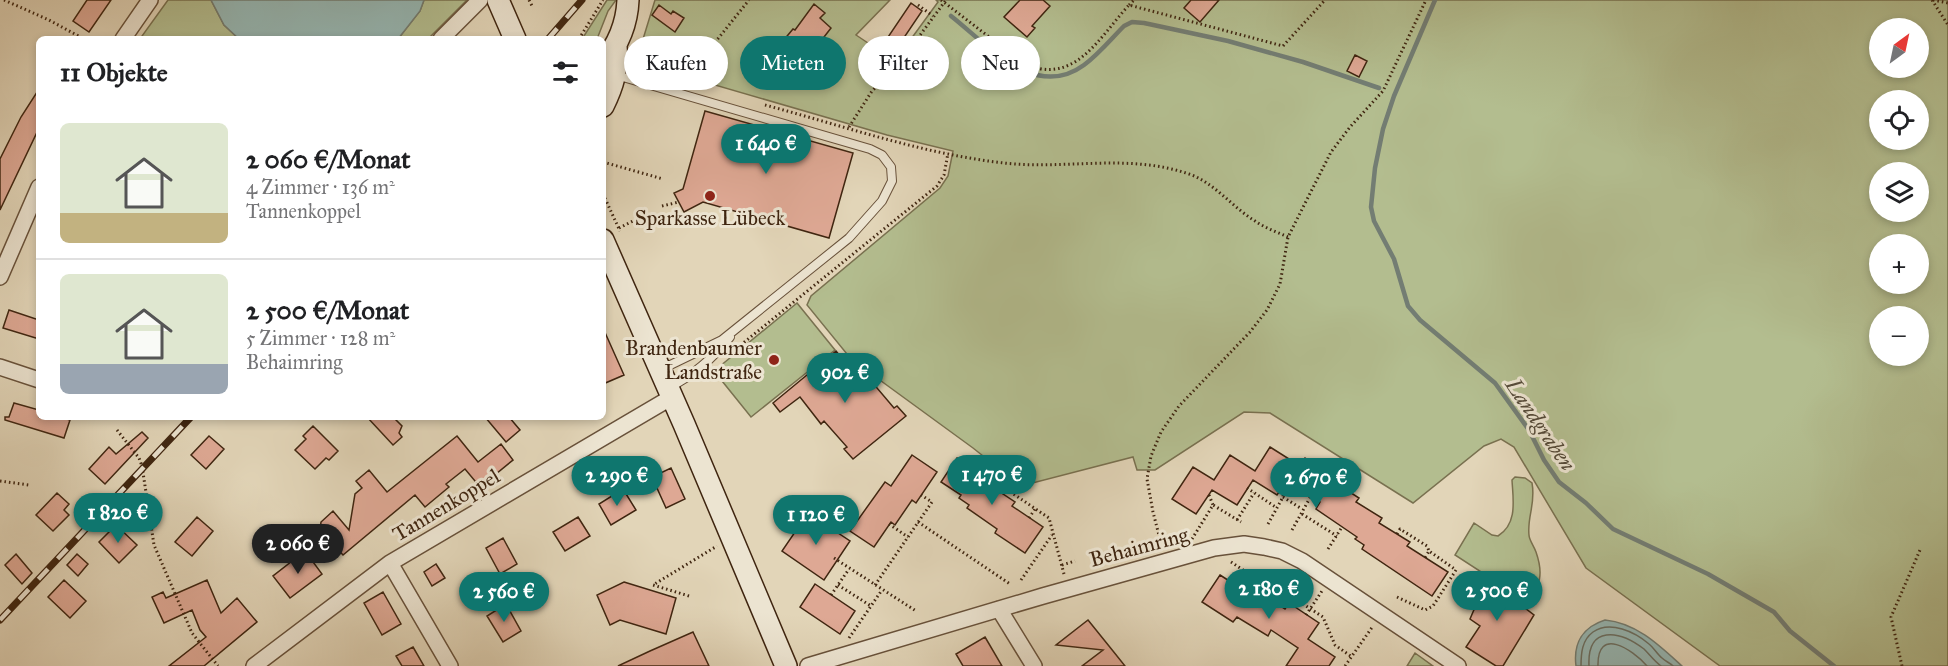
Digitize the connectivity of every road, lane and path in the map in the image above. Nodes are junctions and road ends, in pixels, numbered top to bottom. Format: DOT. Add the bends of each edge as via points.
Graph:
graph roads {
  1 [pos="4,0"];
  2 [pos="150,0"];
  3 [pos="480,0"];
  4 [pos="498,0"];
  5 [pos="529,0"];
  6 [pos="603,0"];
  7 [pos="749,0"];
  8 [pos="1134,0"];
  9 [pos="1325,0"];
  10 [pos="1426,0"];
  11 [pos="1933,0"];
  12 [pos="943,2"];
  13 [pos="1948,3"];
  14 [pos="632,4"];
  15 [pos="918,5"];
  16 [pos="532,6"];
  17 [pos="1129,6"];
  18 [pos="933,16"];
  19 [pos="1948,25"];
  20 [pos="78,36"];
  21 [pos="126,36"];
  22 [pos="444,36"];
  23 [pos="514,36"];
  24 [pos="581,36"];
  25 [pos="720,36"];
  26 [pos="609,62"];
  27 [pos="606,84"];
  28 [pos="754,102"];
  29 [pos="848,127"];
  30 [pos="948,153"];
  31 [pos="606,163"];
  32 [pos="663,179"];
  33 [pos="36,194"];
  34 [pos="679,202"];
  35 [pos="662,206"];
  36 [pos="647,214"];
  37 [pos="611,234"];
  38 [pos="1288,237"];
  39 [pos="0,278"];
  40 [pos="734,331"];
  41 [pos="735,350"];
  42 [pos="0,367"];
  43 [pos="36,379"];
  44 [pos="667,385"];
  45 [pos="117,430"];
  46 [pos="978,471"];
  47 [pos="0,481"];
  48 [pos="1287,482"];
  49 [pos="29,485"];
  50 [pos="1247,488"];
  51 [pos="1006,489"];
  52 [pos="1254,493"];
  53 [pos="1002,494"];
  54 [pos="921,495"];
  55 [pos="1209,495"];
  56 [pos="1311,496"];
  57 [pos="1283,497"];
  58 [pos="1213,505"];
  59 [pos="1277,508"];
  60 [pos="1035,509"];
  61 [pos="1302,512"];
  62 [pos="1029,518"];
  63 [pos="918,522"];
  64 [pos="889,524"];
  65 [pos="1268,524"];
  66 [pos="1342,527"];
  67 [pos="1292,530"];
  68 [pos="1053,534"];
  69 [pos="1396,534"];
  70 [pos="1337,536"];
  71 [pos="909,537"];
  72 [pos="719,545"];
  73 [pos="1188,546"];
  74 [pos="1328,549"];
  75 [pos="1920,550"];
  76 [pos="1429,551"];
  77 [pos="1164,553"];
  78 [pos="1225,557"];
  79 [pos="834,558"];
  80 [pos="1425,558"];
  81 [pos="1075,561"];
  82 [pos="390,563"];
  83 [pos="1062,565"];
  84 [pos="1295,567"];
  85 [pos="849,568"];
  86 [pos="1248,573"];
  87 [pos="1021,580"];
  88 [pos="1066,581"];
  89 [pos="1010,584"];
  90 [pos="838,585"];
  91 [pos="875,585"];
  92 [pos="1239,587"];
  93 [pos="1325,587"];
  94 [pos="663,588"];
  95 [pos="882,590"];
  96 [pos="1279,591"];
  97 [pos="661,593"];
  98 [pos="831,595"];
  99 [pos="689,596"];
  100 [pos="1397,597"];
  101 [pos="1273,601"];
  102 [pos="871,606"];
  103 [pos="999,609"];
  104 [pos="1310,609"];
  105 [pos="916,611"];
  106 [pos="1306,615"];
  107 [pos="1376,622"];
  108 [pos="849,643"];
  109 [pos="1352,657"];
  110 [pos="218,666"];
  111 [pos="254,666"];
  112 [pos="450,666"];
  113 [pos="786,666"];
  114 [pos="808,666"];
  115 [pos="1034,666"];
  116 [pos="1345,666"];
  117 [pos="1458,666"];
  118 [pos="1902,666"];
  1 -- 20 [label="path"];
  2 -- 21 [label="street"];
  3 -- 22 [label="street"];
  4 -- 23 [label="main road"];
  5 -- 16 [label="path"];
  6 -- 24 [label="path"];
  7 -- 25 [label="path"];
  8 -- 17 [label="path"];
  9 -- 17 [label="path" via="1283,46"];
  10 -- 38 [label="path" via="1383,91 1331,152"];
  11 -- 13 [label="path"];
  11 -- 19 [label="path"];
  12 -- 17 [label="path" via="1023,63 1053,70 1077,62"];
  12 -- 18 [label="path"];
  14 -- 26 [label="main road"];
  15 -- 18 [label="path"];
  18 -- 29 [label="path"];
  26 -- 27 [label="main road"];
  26 -- 40 [label="lane" via="870,149 882,155 891,167 892,181 882,201 849,238"];
  28 -- 29 [label="path"];
  29 -- 30 [label="path"];
  30 -- 38 [label="path" via="1005,163 1107,162 1167,167 1210,185 1255,221"];
  30 -- 41 [label="path" via="944,175 937,186"];
  31 -- 32 [label="path"];
  33 -- 39 [label="street"];
  34 -- 35 [label="path"];
  36 -- 37 [label="path"];
  37 -- 44 [label="main road"];
  38 -- 77 [label="path" via="1280,284 1267,310 1179,406 1161,432 1151,456 1147,479"];
  40 -- 44 [label="lane"];
  40 -- 44 [label="lane" via="704,366 686,379"];
  42 -- 43 [label="street"];
  44 -- 82 [label="street, Tannenkoppel"];
  44 -- 113 [label="main road"];
  45 -- 110 [label="path" via="140,458 154,544 192,633"];
  46 -- 51 [label="path" via="980,467 1004,483"];
  47 -- 49 [label="path"];
  48 -- 57 [label="path"];
  50 -- 52 [label="path"];
  51 -- 53 [label="path"];
  51 -- 60 [label="path"];
  52 -- 58 [label="path" via="1239,521"];
  52 -- 59 [label="path"];
  54 -- 63 [label="path" via="932,502"];
  55 -- 58 [label="path"];
  56 -- 61 [label="path"];
  57 -- 59 [label="path"];
  57 -- 61 [label="path"];
  58 -- 73 [label="path"];
  59 -- 65 [label="path"];
  60 -- 62 [label="path"];
  60 -- 68 [label="path" via="1049,518"];
  61 -- 67 [label="path"];
  61 -- 70 [label="path"];
  63 -- 71 [label="path"];
  63 -- 89 [label="path"];
  64 -- 71 [label="path"];
  66 -- 70 [label="path"];
  68 -- 83 [label="path"];
  68 -- 87 [label="path"];
  69 -- 76 [label="path" via="1400,529"];
  70 -- 74 [label="path"];
  71 -- 91 [label="path"];
  72 -- 94 [label="path" via="654,585"];
  75 -- 118 [label="path" via="1890,617"];
  76 -- 80 [label="path"];
  76 -- 100 [label="path" via="1456,570 1433,606 1425,609"];
  78 -- 86 [label="path"];
  79 -- 85 [label="path"];
  81 -- 83 [label="path"];
  82 -- 111 [label="street, Tannenkoppel"];
  82 -- 112 [label="street"];
  83 -- 88 [label="path"];
  84 -- 96 [label="path"];
  85 -- 90 [label="path"];
  85 -- 91 [label="path"];
  86 -- 92 [label="path"];
  86 -- 96 [label="path"];
  90 -- 98 [label="path"];
  90 -- 102 [label="path"];
  91 -- 95 [label="path"];
  93 -- 104 [label="path"];
  94 -- 97 [label="path"];
  94 -- 99 [label="path"];
  95 -- 102 [label="path"];
  95 -- 105 [label="path"];
  96 -- 101 [label="path"];
  96 -- 104 [label="path"];
  102 -- 108 [label="path"];
  103 -- 114 [label="street, Behaimring"];
  103 -- 115 [label="street"];
  103 -- 117 [label="street, Behaimring" via="1244,544 1281,551 1310,566"];
  104 -- 106 [label="path"];
  104 -- 109 [label="path" via="1323,617 1335,645"];
  107 -- 109 [label="path"];
  109 -- 116 [label="path"];
}
